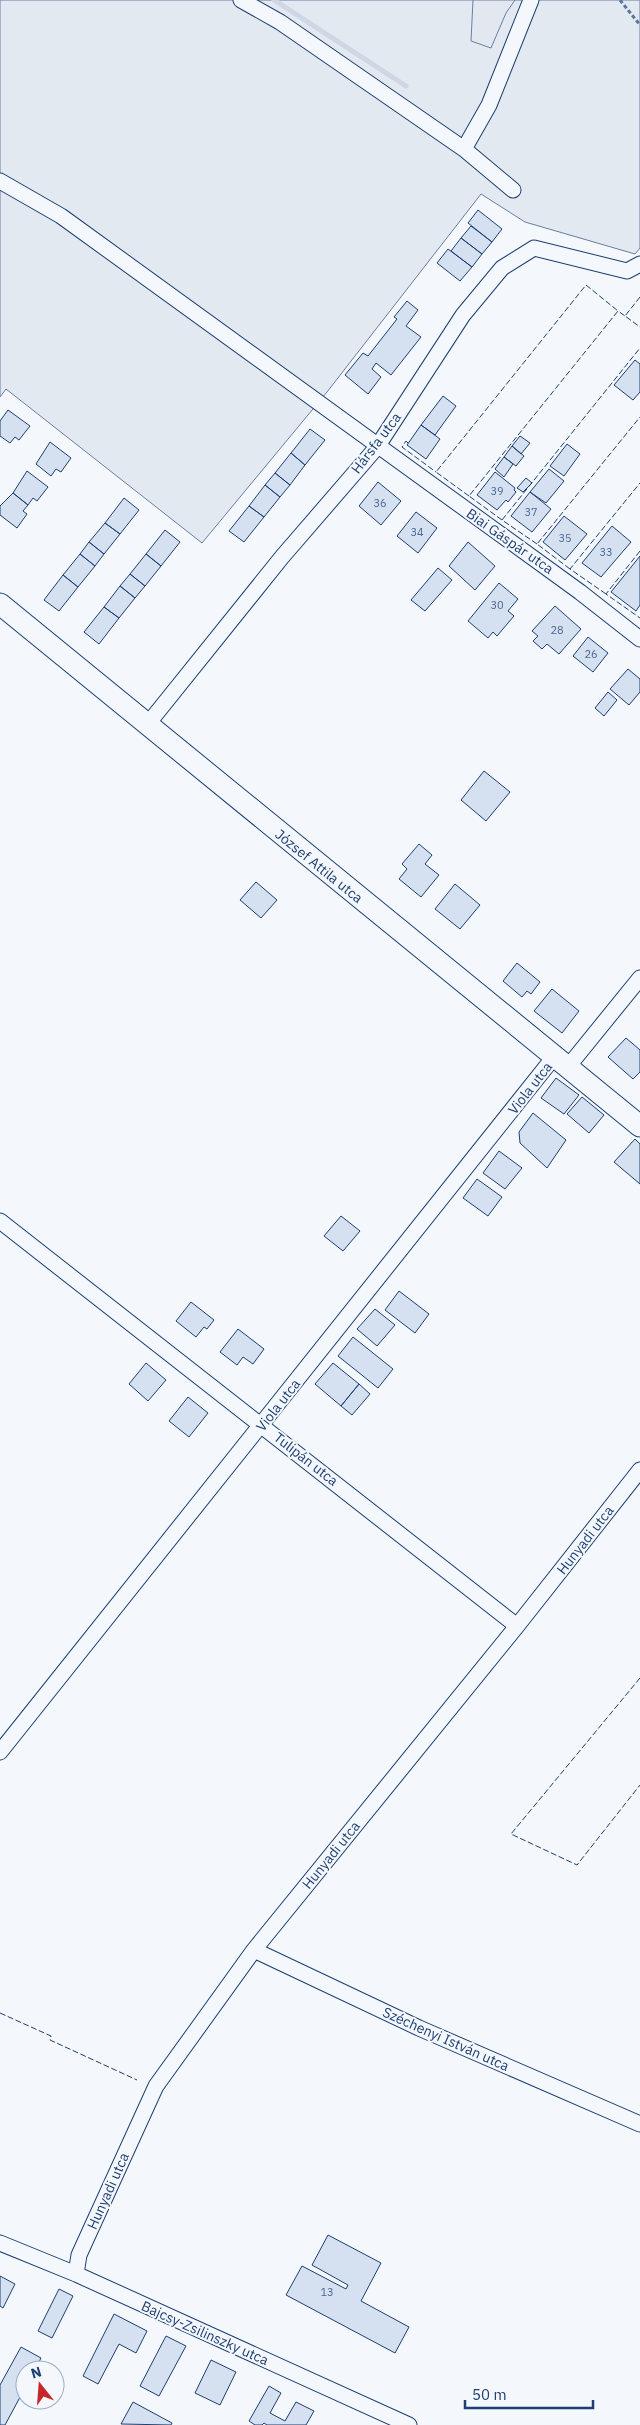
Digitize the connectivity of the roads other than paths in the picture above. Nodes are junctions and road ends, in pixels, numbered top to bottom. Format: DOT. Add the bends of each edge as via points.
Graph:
graph roads {
  1 [pos="241,0"];
  2 [pos="531,0"];
  3 [pos="464,149"];
  4 [pos="0,181"];
  5 [pos="513,190"];
  6 [pos="640,264"];
  7 [pos="377,446"];
  8 [pos="0,604"];
  9 [pos="640,639"];
  10 [pos="147,726"];
  11 [pos="640,978"];
  12 [pos="561,1062"];
  13 [pos="640,1126"];
  14 [pos="0,1221"];
  15 [pos="262,1425"];
  16 [pos="639,1474"];
  17 [pos="517,1626"];
  18 [pos="0,1752"];
  19 [pos="254,1950"];
  20 [pos="640,2124"];
  21 [pos="0,2243"];
  22 [pos="76,2274"];
  23 [pos="409,2425"];
  1 -- 3 [label="street" via="280,22"];
  2 -- 3 [label="street" via="489,105"];
  3 -- 5 [label="street"];
  4 -- 7 [label="street, Biai Gáspár utca" via="61,216"];
  6 -- 7 [label="street, Hársfa utca" via="627,271 534,248 502,268 463,315"];
  7 -- 9 [label="street, Biai Gáspár utca"];
  7 -- 10 [label="street, Hársfa utca" via="282,557"];
  8 -- 10 [label="street, József Attila utca"];
  10 -- 12 [label="street, József Attila utca"];
  11 -- 12 [label="street, Viola utca"];
  12 -- 13 [label="street, József Attila utca"];
  12 -- 15 [label="street, Viola utca"];
  14 -- 15 [label="street, Tulipán utca"];
  15 -- 17 [label="street, Tulipán utca"];
  15 -- 18 [label="street, Viola utca"];
  16 -- 17 [label="street, Hunyadi utca"];
  17 -- 19 [label="street, Hunyadi utca"];
  19 -- 20 [label="street, Széchenyi István utca" via="419,2028"];
  19 -- 22 [label="street, Hunyadi utca" via="156,2086 79,2255"];
  21 -- 22 [label="street, Bajcsy-Zsilinszky utca"];
  22 -- 23 [label="street, Bajcsy-Zsilinszky utca"];
}
